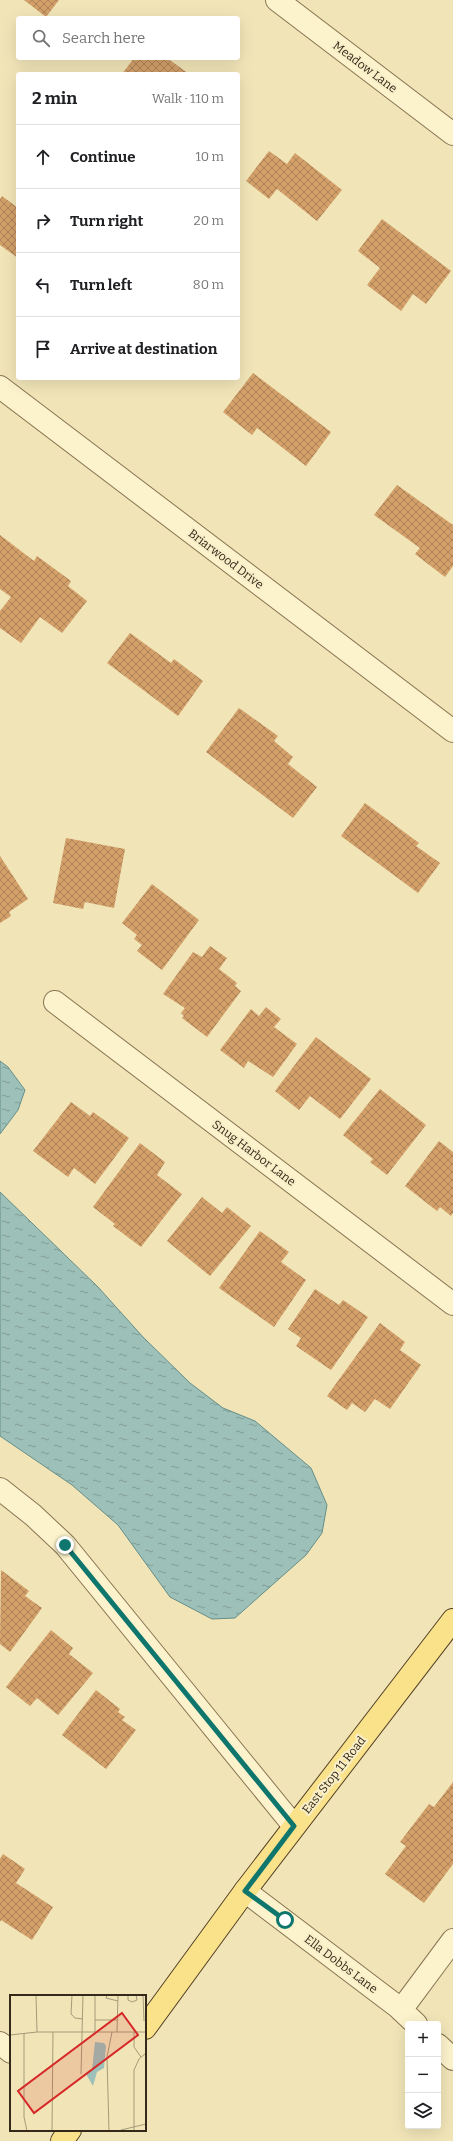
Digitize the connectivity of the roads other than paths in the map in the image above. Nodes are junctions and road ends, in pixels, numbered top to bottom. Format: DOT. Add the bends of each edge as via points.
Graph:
graph roads {
  1 [pos="277,0"];
  2 [pos="453,134"];
  3 [pos="0,388"];
  4 [pos="453,731"];
  5 [pos="55,1002"];
  6 [pos="453,1304"];
  7 [pos="0,1489"];
  8 [pos="453,1620"];
  9 [pos="294,1826"];
  10 [pos="245,1891"];
  11 [pos="453,1940"];
  12 [pos="408,2017"];
  13 [pos="146,2027"];
  14 [pos="0,2043"];
  15 [pos="441,2048"];
  16 [pos="10,2051"];
  17 [pos="453,2059"];
  18 [pos="69,2131"];
  19 [pos="62,2141"];
  1 -- 2 [label="street, Meadow Lane"];
  3 -- 4 [label="street, Briarwood Drive"];
  5 -- 6 [label="street, Snug Harbor Lane"];
  7 -- 9 [label="street" via="33,1514 65,1545"];
  8 -- 9 [label="main road, East Stop 11 Road"];
  9 -- 10 [label="main road, East Stop 11 Road"];
  10 -- 12 [label="street, Ella Dobbs Lane"];
  10 -- 13 [label="main road, East Stop 11 Road"];
  11 -- 12 [label="street"];
  14 -- 16 [label="street"];
  15 -- 17 [label="street"];
  18 -- 19 [label="main road"];
}
